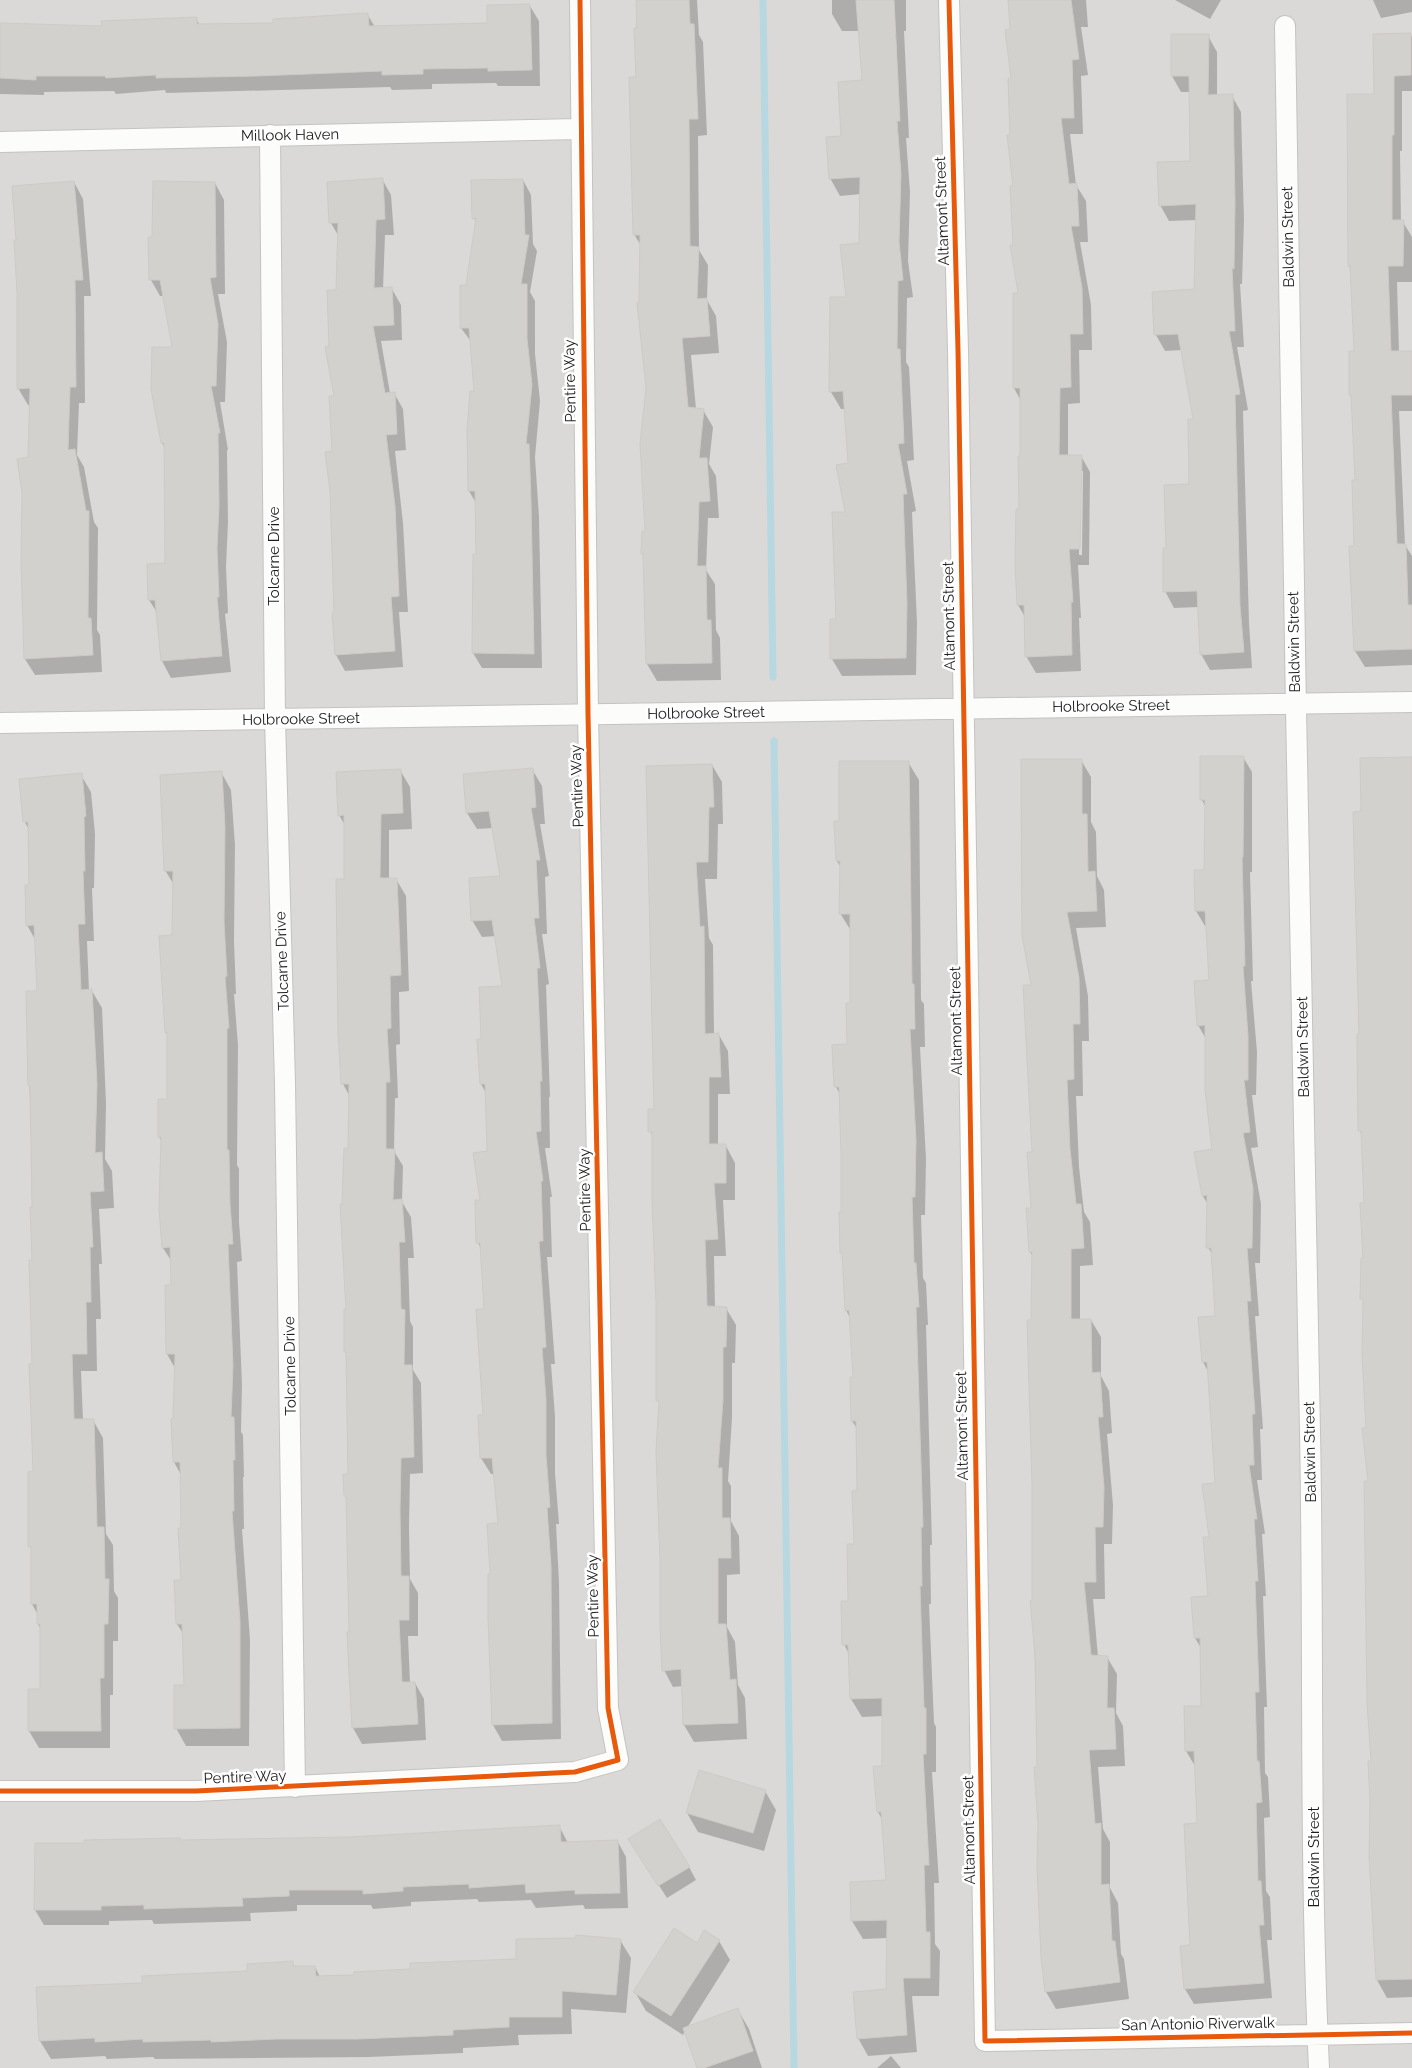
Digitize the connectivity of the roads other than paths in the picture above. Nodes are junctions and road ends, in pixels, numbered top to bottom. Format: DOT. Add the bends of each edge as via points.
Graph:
graph roads {
  1 [pos="580,0"];
  2 [pos="949,0"];
  3 [pos="1285,26"];
  4 [pos="579,130"];
  5 [pos="270,135"];
  6 [pos="0,142"];
  7 [pos="1412,702"];
  8 [pos="1296,703"];
  9 [pos="962,708"];
  10 [pos="588,714"];
  11 [pos="275,719"];
  12 [pos="0,723"];
  13 [pos="295,1787"];
  14 [pos="0,1791"];
  15 [pos="1412,2032"];
  16 [pos="1317,2035"];
  17 [pos="985,2041"];
  18 [pos="1318,2068"];
  1 -- 4 [label="street, Pentire Way"];
  2 -- 9 [label="street, Altamont Street" via="958,350"];
  3 -- 8 [label="street, Baldwin Street"];
  4 -- 5 [label="street, Millook Haven"];
  4 -- 10 [label="street, Pentire Way"];
  5 -- 6 [label="street, Millook Haven"];
  5 -- 11 [label="street, Tolcarne Drive"];
  7 -- 8 [label="street, Holbrooke Street"];
  8 -- 9 [label="street, Holbrooke Street"];
  8 -- 16 [label="street, Baldwin Street" via="1311,1489"];
  9 -- 10 [label="street, Holbrooke Street"];
  9 -- 17 [label="street, Altamont Street"];
  10 -- 11 [label="street, Holbrooke Street"];
  10 -- 13 [label="street, Pentire Way" via="608,1708 618,1760 576,1772"];
  11 -- 12 [label="street, Holbrooke Street"];
  11 -- 13 [label="street, Tolcarne Drive" via="285,1083"];
  13 -- 14 [label="street, Pentire Way" via="196,1791"];
  15 -- 16 [label="street, San Antonio Riverwalk"];
  16 -- 17 [label="street, San Antonio Riverwalk"];
  16 -- 18 [label="street, Baldwin Street"];
}
